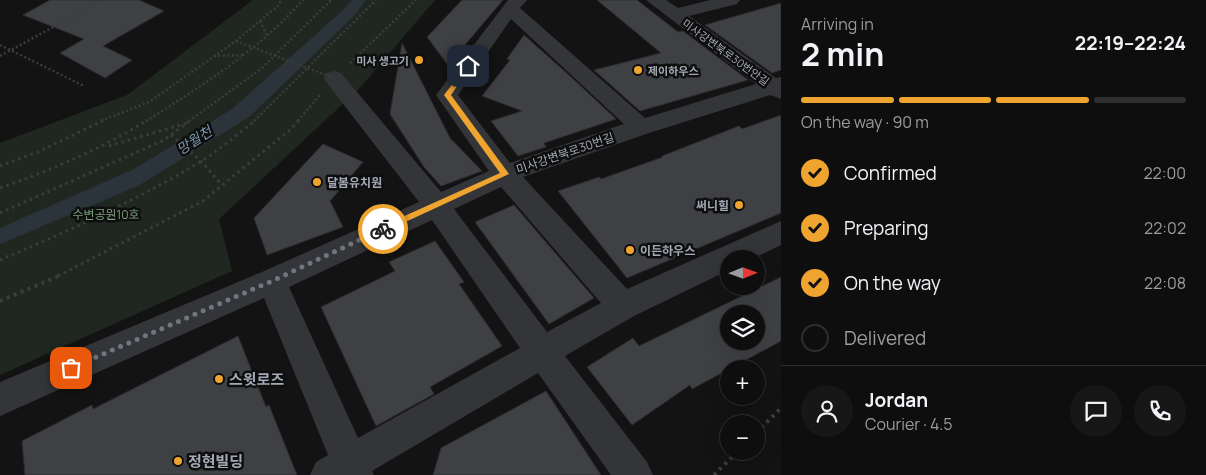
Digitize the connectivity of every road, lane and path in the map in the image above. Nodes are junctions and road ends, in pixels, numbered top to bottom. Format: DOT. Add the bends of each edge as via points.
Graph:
graph roads {
  1 [pos="103,0"];
  2 [pos="281,0"];
  3 [pos="303,0"];
  4 [pos="331,0"];
  5 [pos="376,0"];
  6 [pos="416,0"];
  7 [pos="655,0"];
  8 [pos="731,0"];
  9 [pos="514,4"];
  10 [pos="675,14"];
  11 [pos="260,21"];
  12 [pos="267,36"];
  13 [pos="236,41"];
  14 [pos="0,45"];
  15 [pos="254,47"];
  16 [pos="12,49"];
  17 [pos="244,55"];
  18 [pos="0,56"];
  19 [pos="213,56"];
  20 [pos="334,79"];
  21 [pos="84,86"];
  22 [pos="778,88"];
  23 [pos="190,122"];
  24 [pos="641,127"];
  25 [pos="171,136"];
  26 [pos="97,150"];
  27 [pos="201,160"];
  28 [pos="0,166"];
  29 [pos="505,174"];
  30 [pos="222,185"];
  31 [pos="0,188"];
  32 [pos="436,205"];
  33 [pos="0,213"];
  34 [pos="781,232"];
  35 [pos="0,260"];
  36 [pos="272,281"];
  37 [pos="0,301"];
  38 [pos="623,306"];
  39 [pos="542,352"];
  40 [pos="0,399"];
  41 [pos="781,408"];
  42 [pos="765,424"];
  43 [pos="729,460"];
  44 [pos="344,471"];
  45 [pos="634,475"];
  46 [pos="714,475"];
  1 -- 16 [label="path"];
  2 -- 11 [label="path"];
  3 -- 12 [label="path"];
  4 -- 23 [label="path" via="261,69"];
  5 -- 27 [label="path" via="260,117"];
  6 -- 20 [label="path"];
  7 -- 10 [label="street, 미사강변북로30번안길"];
  8 -- 10 [label="street"];
  9 -- 24 [label="street"];
  9 -- 29 [label="street" via="447,95"];
  10 -- 22 [label="street, 미사강변북로30번안길"];
  11 -- 12 [label="path"];
  11 -- 13 [label="path"];
  12 -- 15 [label="path"];
  13 -- 15 [label="path, bridge"];
  13 -- 19 [label="path"];
  14 -- 16 [label="path"];
  15 -- 17 [label="path"];
  15 -- 20 [label="path, bridge"];
  16 -- 18 [label="path"];
  16 -- 21 [label="path"];
  17 -- 19 [label="path"];
  17 -- 26 [label="path" via="209,82"];
  19 -- 28 [label="path" via="149,102"];
  20 -- 30 [label="path" via="291,129"];
  20 -- 32 [label="street"];
  22 -- 24 [label="street, 미사강변북로30번길"];
  23 -- 25 [label="path"];
  23 -- 26 [label="path"];
  24 -- 29 [label="street, 미사강변북로30번길"];
  25 -- 27 [label="path"];
  25 -- 33 [label="path"];
  26 -- 31 [label="path"];
  27 -- 30 [label="path"];
  27 -- 35 [label="path" via="68,231"];
  29 -- 32 [label="street, 미사강변북로30번길"];
  29 -- 38 [label="street"];
  30 -- 37 [label="path" via="203,201 61,275"];
  32 -- 36 [label="street, 미사강변북로30번길"];
  32 -- 39 [label="street"];
  34 -- 38 [label="street"];
  36 -- 40 [label="street, 미사강변북로30번길"];
  36 -- 44 [label="street"];
  38 -- 39 [label="street"];
  39 -- 44 [label="street"];
  39 -- 45 [label="street"];
  41 -- 42 [label="path"];
  43 -- 46 [label="path"];
}
